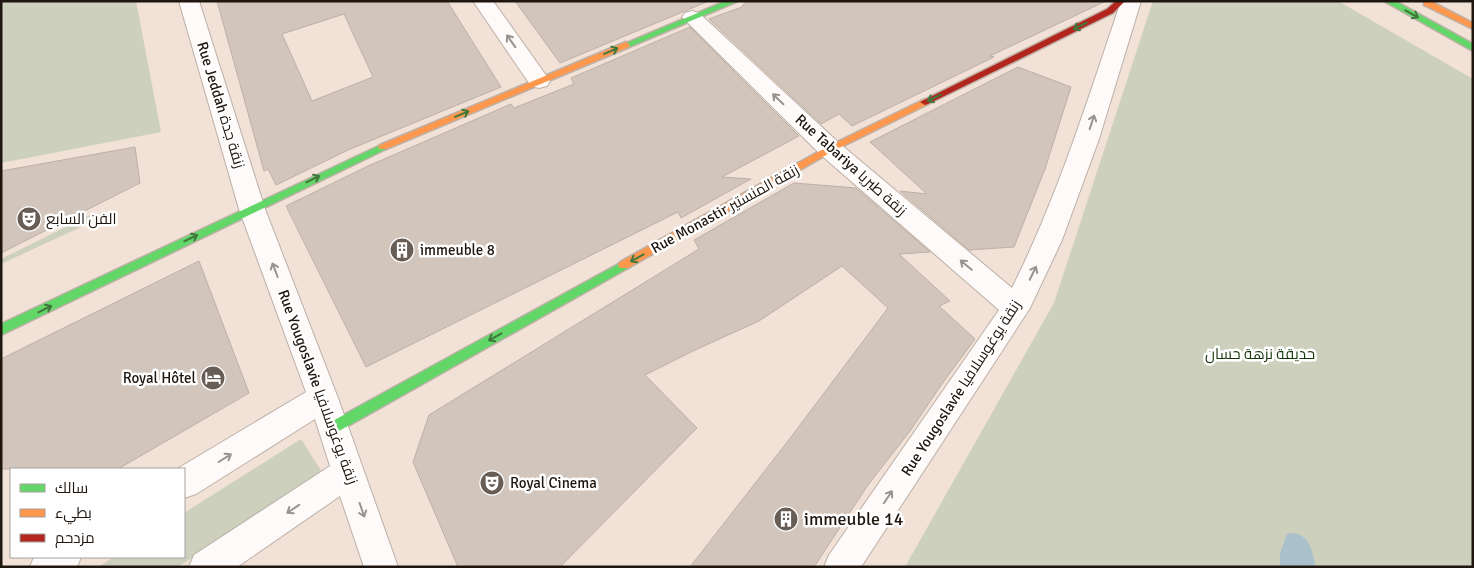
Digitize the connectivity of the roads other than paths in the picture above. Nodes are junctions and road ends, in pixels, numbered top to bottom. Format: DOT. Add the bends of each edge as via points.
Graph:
graph roads {
  1 [pos="189,1"];
  2 [pos="483,1"];
  3 [pos="734,1"];
  4 [pos="1121,1"];
  5 [pos="1131,1"];
  6 [pos="1388,1"];
  7 [pos="1425,1"];
  8 [pos="1444,1"];
  9 [pos="692,16"];
  10 [pos="1473,17"];
  11 [pos="1473,26"];
  12 [pos="1473,48"];
  13 [pos="539,81"];
  14 [pos="830,150"];
  15 [pos="252,209"];
  16 [pos="1016,308"];
  17 [pos="1,330"];
  18 [pos="323,398"];
  19 [pos="334,427"];
  20 [pos="349,472"];
  21 [pos="185,482"];
  22 [pos="62,558"];
  23 [pos="47,567"];
  24 [pos="206,567"];
  25 [pos="381,567"];
  26 [pos="842,567"];
  1 -- 15 [label="street, Rue Jeddah زنقة جدة"];
  13 -- 2 [label="street, one-way"];
  3 -- 9 [label="main road"];
  4 -- 14 [label="main road, Rue Monastir زنقة المنستير, one-way" via="1110,11"];
  16 -- 5 [label="street, Rue Yougoslavie زنقة يوغوسلافيا, one-way" via="1053,231"];
  6 -- 12 [label="main road, one-way"];
  7 -- 11 [label="main road"];
  8 -- 10 [label="main road"];
  13 -- 9 [label="main road, one-way"];
  14 -- 9 [label="street, Rue Tabariya زنقة طبريا, one-way"];
  15 -- 13 [label="main road, one-way" via="358,158"];
  16 -- 14 [label="street, Rue Tabariya زنقة طبريا, one-way"];
  14 -- 19 [label="main road, Rue Monastir زنقة المنستير, one-way"];
  17 -- 15 [label="main road, one-way"];
  18 -- 15 [label="street, Rue Yougoslavie زنقة يوغوسلافيا, one-way"];
  26 -- 16 [label="street, Rue Yougoslavie زنقة يوغوسلافيا, one-way"];
  18 -- 19 [label="street, Rue Yougoslavie زنقة يوغوسلافيا"];
  21 -- 18 [label="street, one-way"];
  19 -- 20 [label="street, Rue Yougoslavie زنقة يوغوسلافيا"];
  20 -- 24 [label="street, one-way"];
  20 -- 25 [label="street, Rue Yougoslavie زنقة يوغوسلافيا, one-way"];
  22 -- 23 [label="street"];
}
